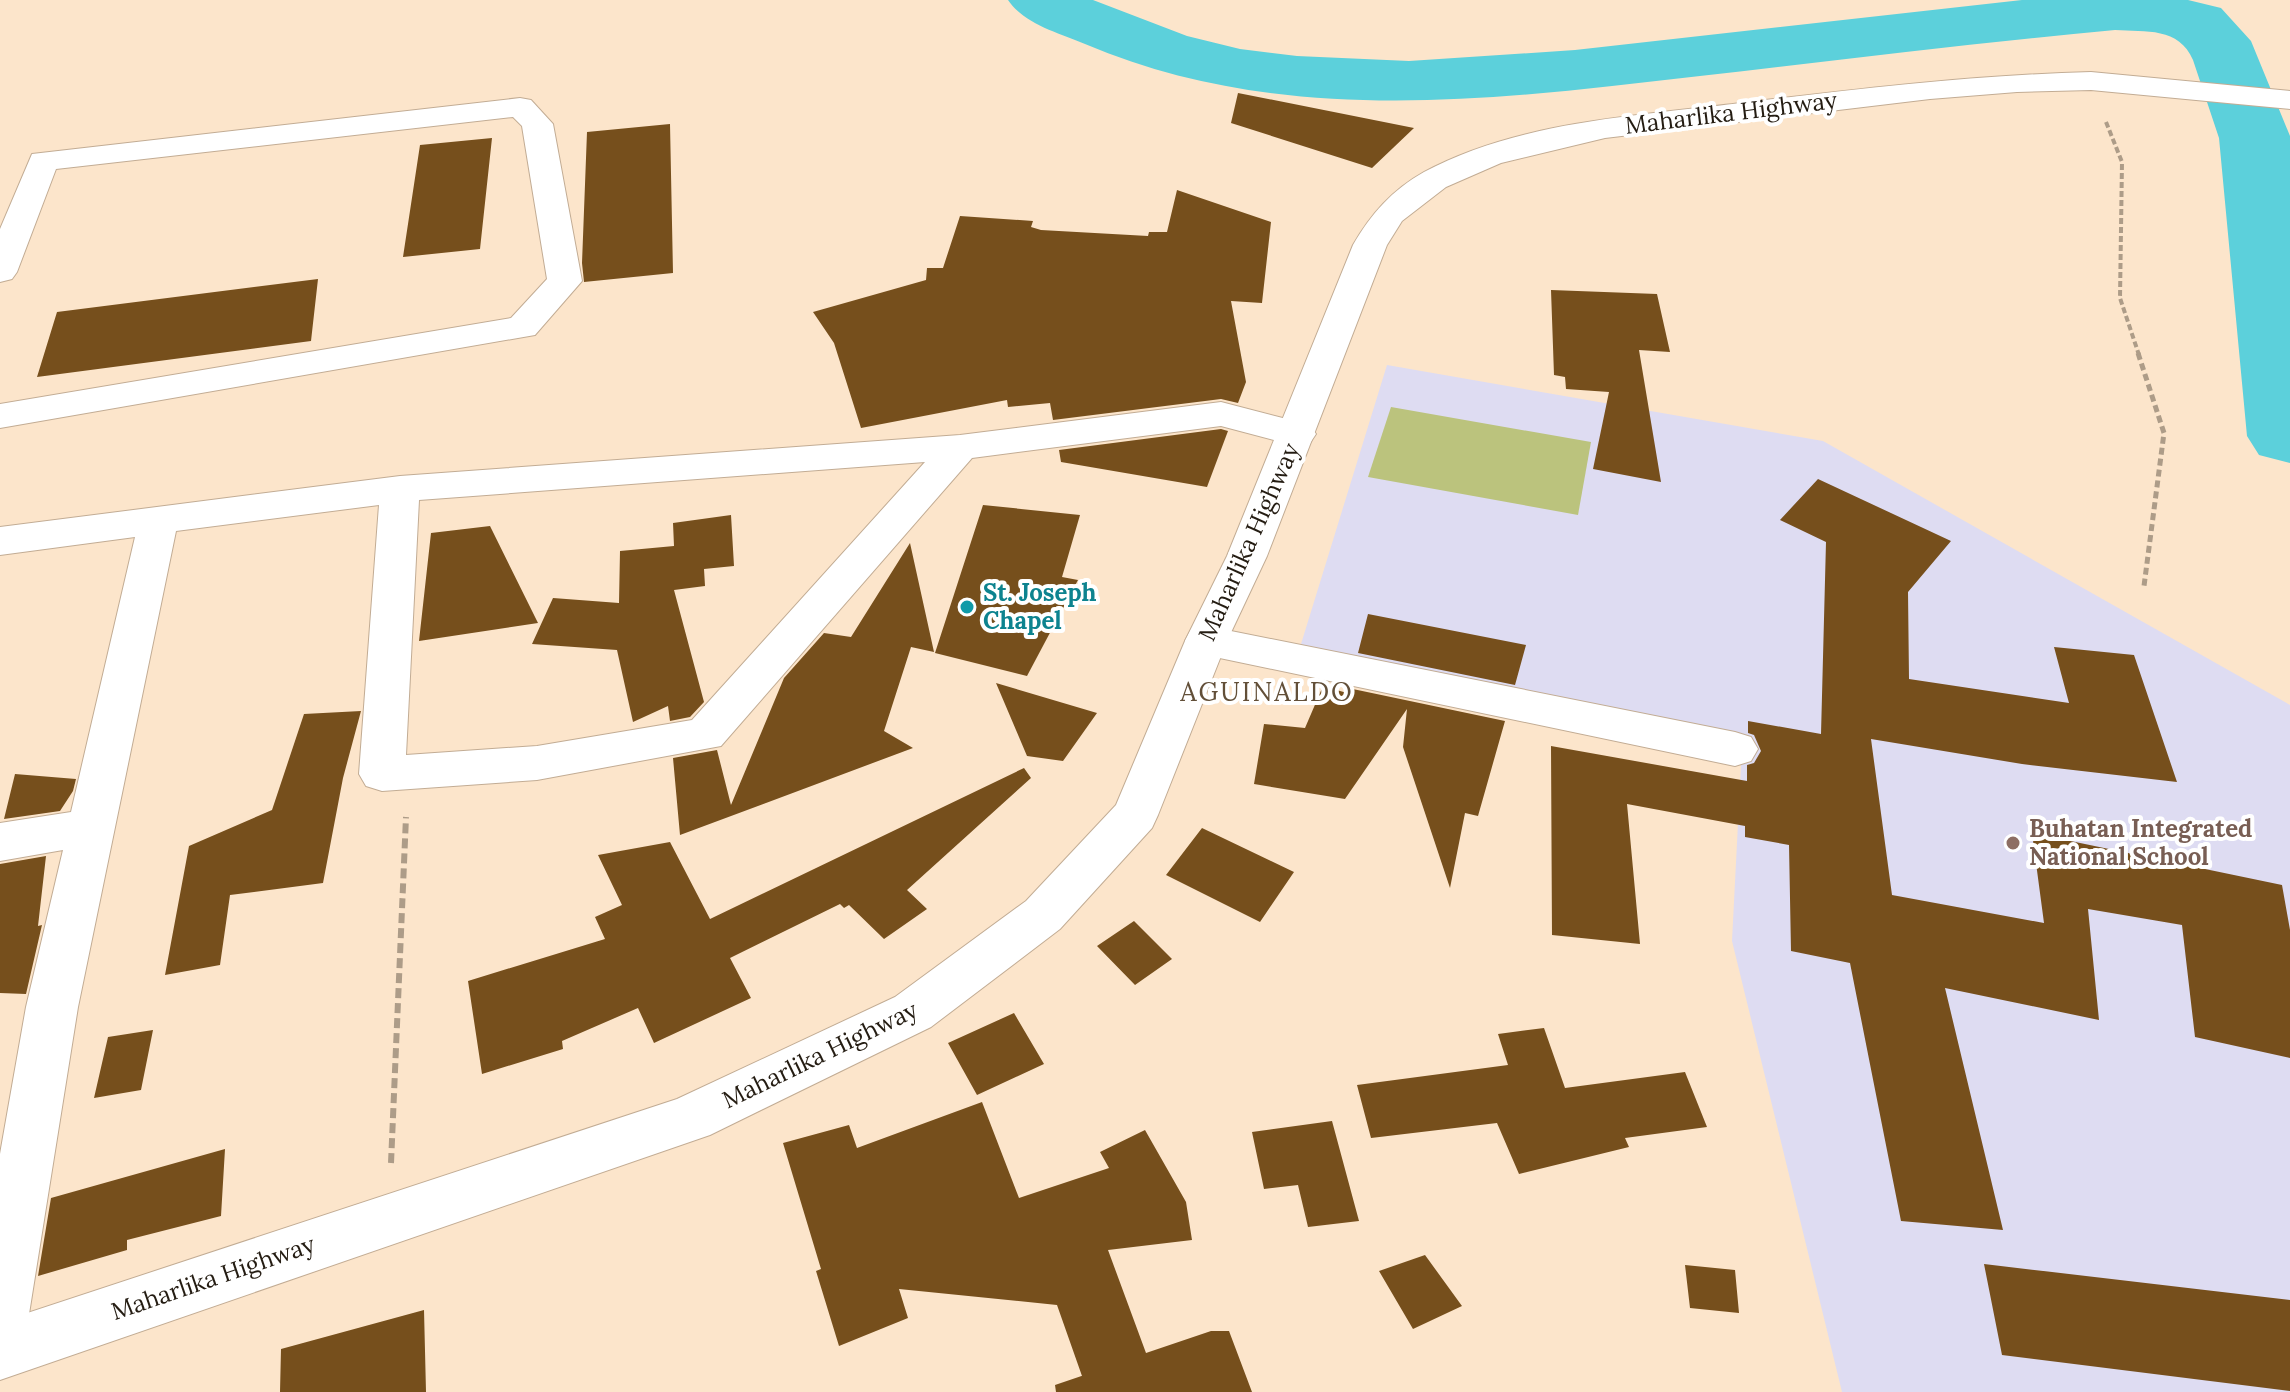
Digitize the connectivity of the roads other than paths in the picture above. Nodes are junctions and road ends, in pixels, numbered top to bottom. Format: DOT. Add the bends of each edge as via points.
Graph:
graph roads {
  1 [pos="2290,100"];
  2 [pos="0,272"];
  3 [pos="0,416"];
  4 [pos="1297,434"];
  5 [pos="960,447"];
  6 [pos="400,489"];
  7 [pos="159,519"];
  8 [pos="0,541"];
  9 [pos="1206,641"];
  10 [pos="1735,749"];
  11 [pos="92,827"];
  12 [pos="0,842"];
  13 [pos="0,1314"];
  14 [pos="0,1351"];
  1 -- 4 [label="main road, Maharlika Highway" via="2060,81 1930,90 1605,129 1505,152 1421,188 1390,214 1345,303"];
  2 -- 3 [label="main road" via="43,161 520,107 537,124 565,281 522,327"];
  4 -- 5 [label="main road" via="1221,414"];
  4 -- 9 [label="main road, Maharlika Highway"];
  5 -- 6 [label="main road"];
  5 -- 6 [label="main road" via="705,734 537,763 382,774"];
  6 -- 7 [label="main road"];
  7 -- 8 [label="main road"];
  7 -- 11 [label="main road"];
  9 -- 10 [label="main road"];
  9 -- 14 [label="main road, Maharlika Highway" via="1135,815 1043,915 913,1012 691,1118"];
  11 -- 12 [label="main road"];
  11 -- 13 [label="main road" via="52,1007"];
}
